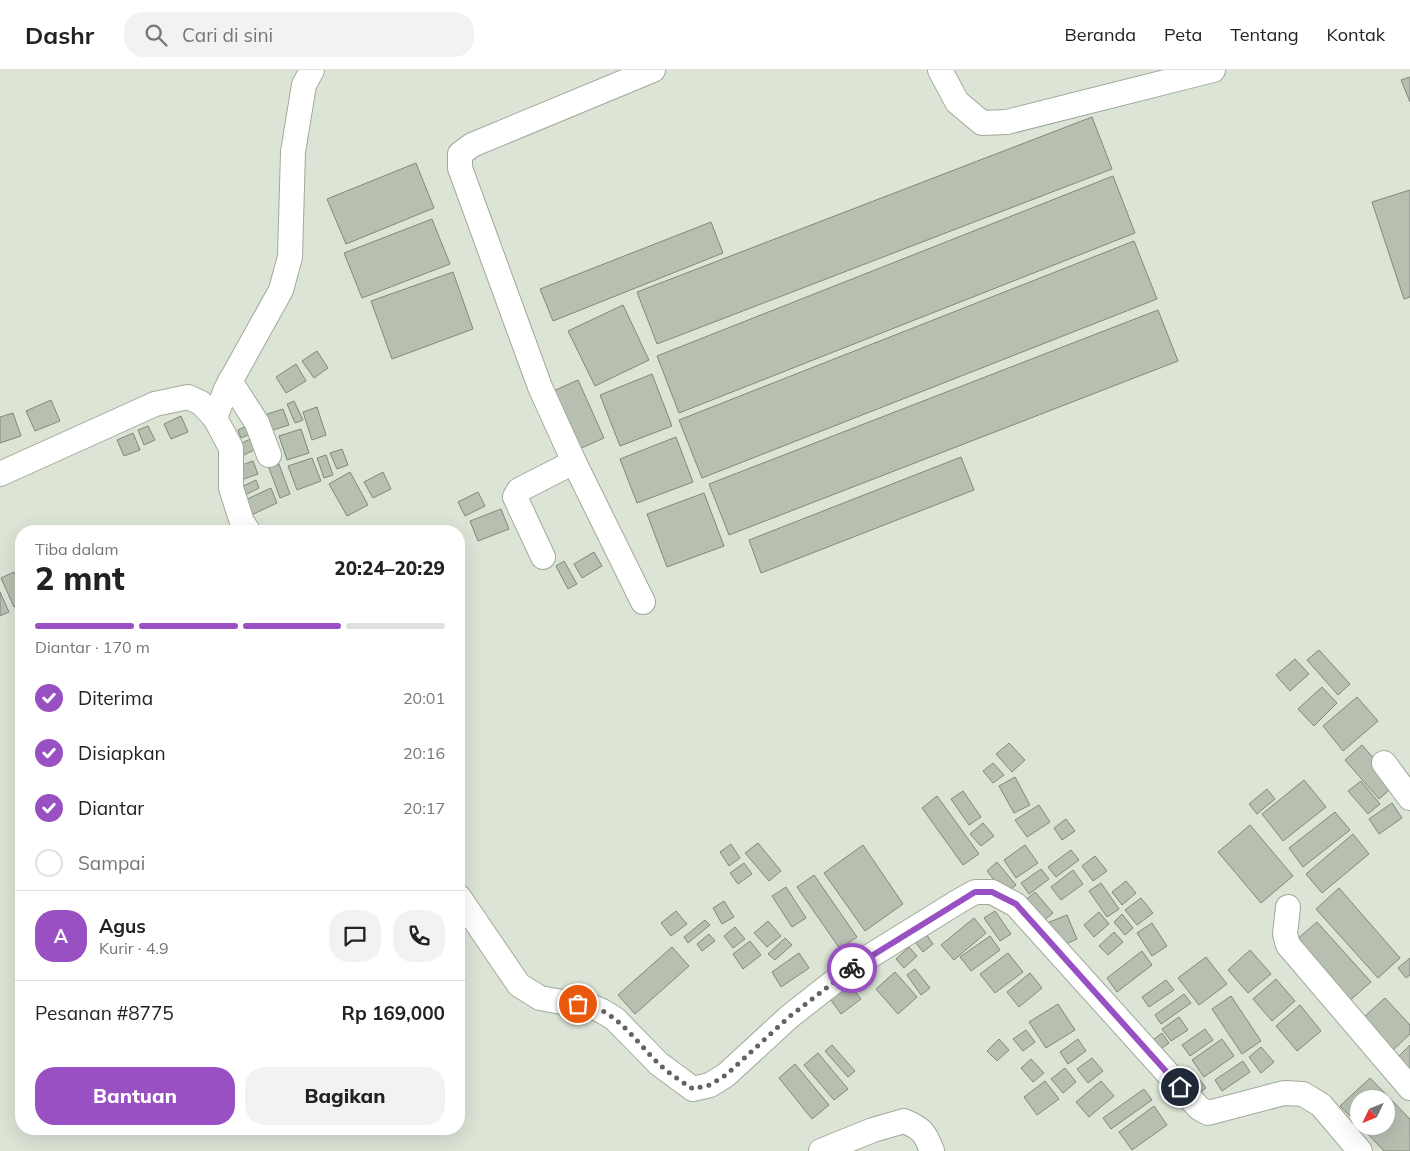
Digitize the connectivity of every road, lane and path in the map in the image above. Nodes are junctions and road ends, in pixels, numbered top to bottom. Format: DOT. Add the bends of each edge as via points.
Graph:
graph roads {
  1 [pos="312,70"];
  2 [pos="653,70"];
  3 [pos="940,70"];
  4 [pos="1212,70"];
  5 [pos="230,381"];
  6 [pos="215,418"];
  7 [pos="268,454"];
  8 [pos="574,462"];
  9 [pos="0,474"];
  10 [pos="244,525"];
  11 [pos="543,557"];
  12 [pos="643,602"];
  13 [pos="1384,764"];
  14 [pos="1410,798"];
  15 [pos="465,907"];
  16 [pos="1288,907"];
  17 [pos="1410,1088"];
  18 [pos="821,1151"];
  19 [pos="932,1151"];
  20 [pos="1360,1151"];
  1 -- 5 [label="street" via="304,85 292,152 290,257 281,290"];
  2 -- 8 [label="street" via="472,145 460,154 460,168 530,360"];
  3 -- 4 [label="street" via="957,102 982,124 1007,122"];
  5 -- 6 [label="street"];
  5 -- 7 [label="street" via="257,423"];
  6 -- 9 [label="street" via="201,402 188,397 155,404"];
  6 -- 10 [label="street" via="231,448 231,488"];
  8 -- 11 [label="street" via="519,490 515,497"];
  8 -- 12 [label="street"];
  13 -- 14 [label="street"];
  15 -- 20 [label="street" via="519,985 540,998 588,1005 602,1011 620,1024 659,1064 693,1089 710,1085 726,1075 789,1017 884,946 975,892 992,892 1016,904 1199,1108 1208,1113 1284,1093 1303,1094 1321,1105"];
  16 -- 17 [label="street" via="1288,945"];
  18 -- 19 [label="street" via="904,1121 920,1128"];
}
